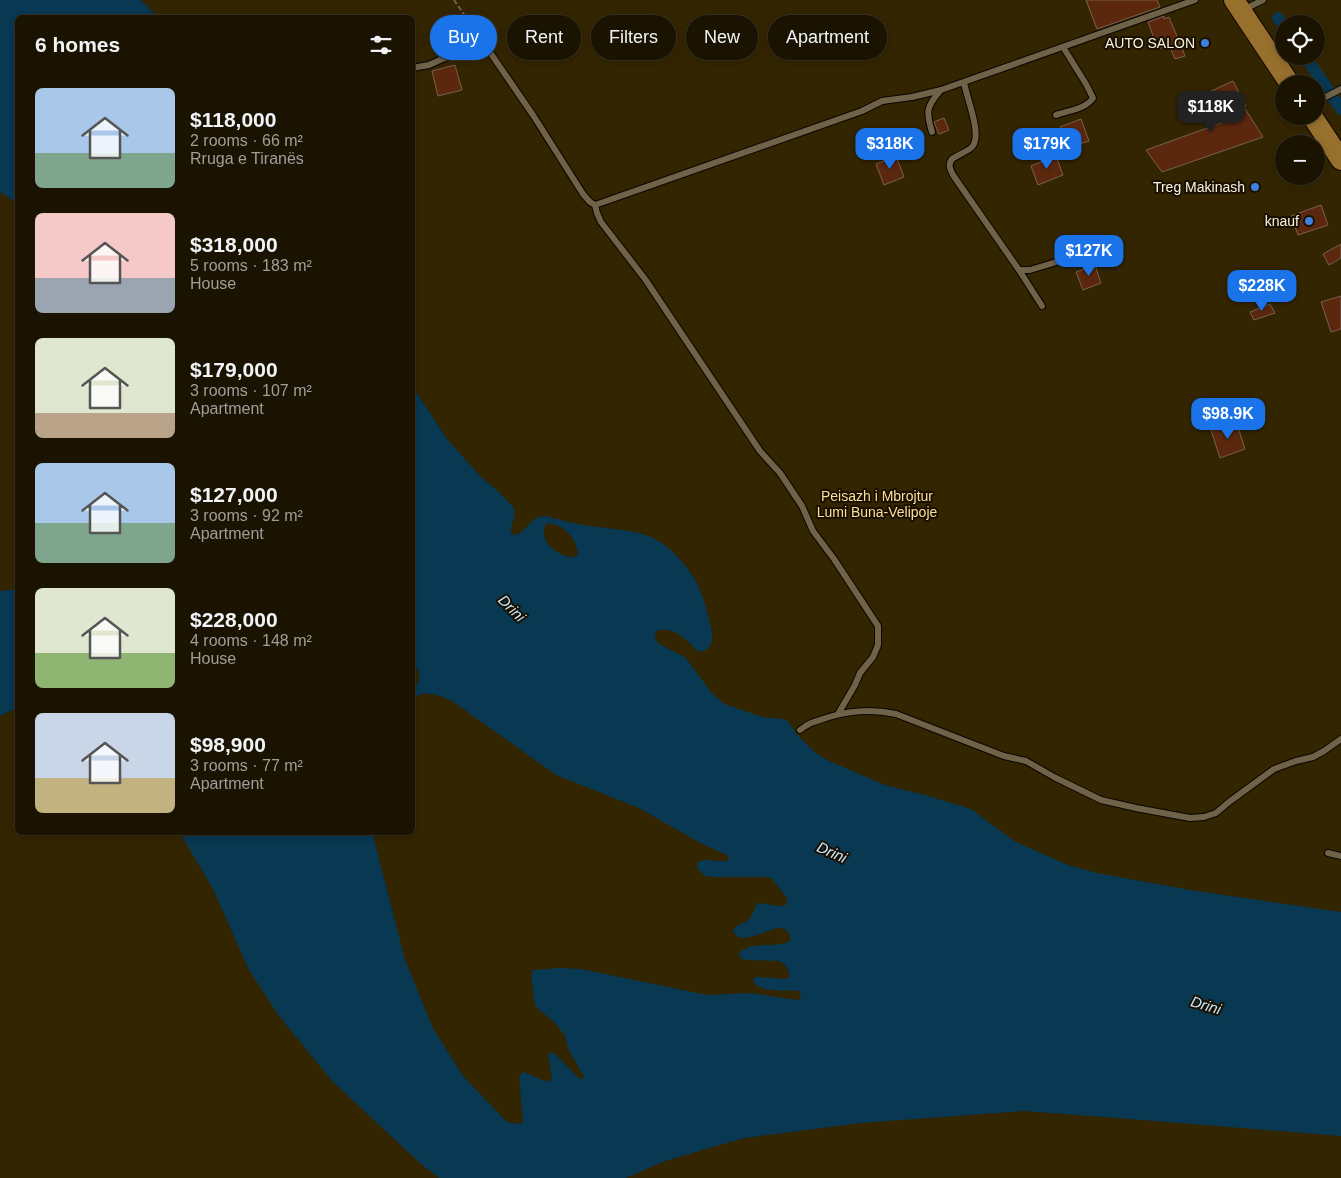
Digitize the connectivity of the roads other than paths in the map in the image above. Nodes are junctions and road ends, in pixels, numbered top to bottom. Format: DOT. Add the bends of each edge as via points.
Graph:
graph roads {
  1 [pos="1195,0"];
  2 [pos="1262,1"];
  3 [pos="1238,5"];
  4 [pos="1063,47"];
  5 [pos="415,67"];
  6 [pos="1284,75"];
  7 [pos="964,82"];
  8 [pos="940,90"];
  9 [pos="1339,91"];
  10 [pos="1325,97"];
  11 [pos="1056,115"];
  12 [pos="1318,125"];
  13 [pos="932,132"];
  14 [pos="1341,160"];
  15 [pos="595,204"];
  16 [pos="1073,261"];
  17 [pos="1019,270"];
  18 [pos="1042,306"];
  19 [pos="838,714"];
  20 [pos="800,730"];
  21 [pos="1341,739"];
  22 [pos="1328,852"];
  23 [pos="1341,856"];
  1 -- 4 [label="lane"];
  2 -- 3 [label="lane"];
  3 -- 6 [label="main road"];
  4 -- 7 [label="lane"];
  4 -- 11 [label="lane" via="1093,98 1083,106"];
  5 -- 15 [label="lane" via="474,48 487,48 583,194"];
  7 -- 8 [label="lane"];
  7 -- 17 [label="lane" via="976,126 976,139 972,148 952,159 950,168"];
  8 -- 13 [label="lane" via="928,108"];
  8 -- 15 [label="lane" via="882,101 862,111"];
  9 -- 10 [label="lane"];
  12 -- 14 [label="main road"];
  15 -- 19 [label="lane" via="602,222 645,279 760,451 780,473 802,506 813,531 878,626 878,645 873,657 860,673"];
  16 -- 17 [label="lane" via="1068,259"];
  17 -- 18 [label="lane"];
  19 -- 20 [label="lane" via="809,723"];
  19 -- 21 [label="lane" via="855,711 896,714 1004,756 1026,761 1101,800 1190,818 1216,813 1274,769 1313,757"];
  22 -- 23 [label="lane"];
}
